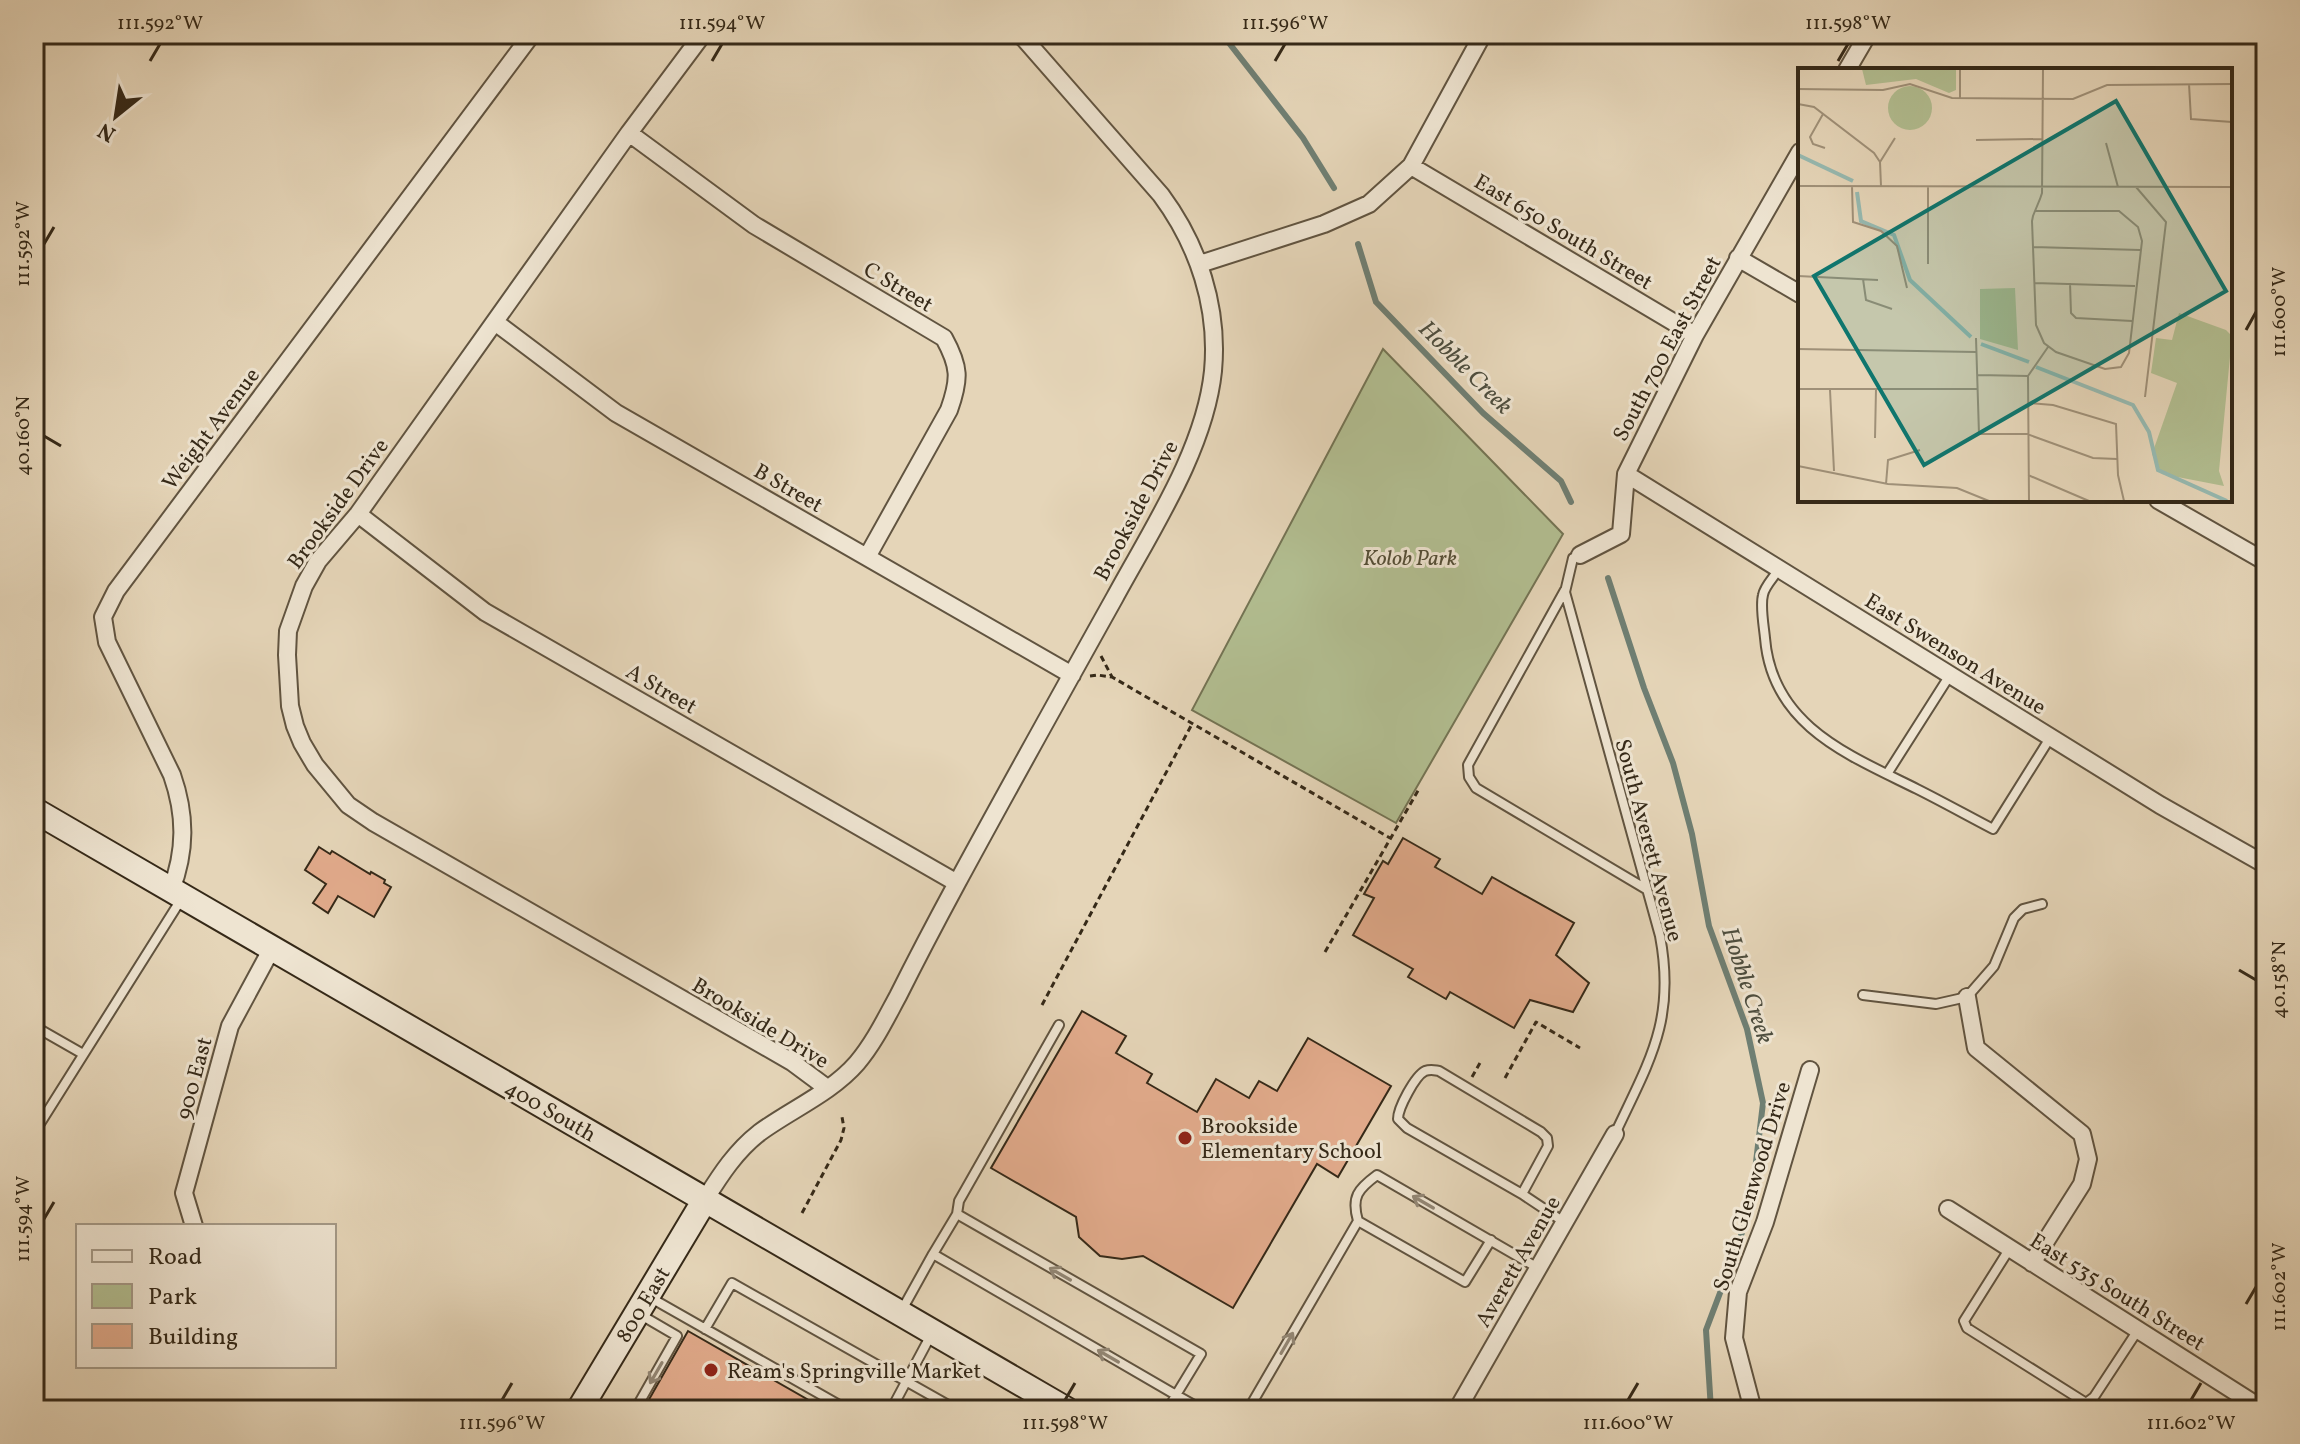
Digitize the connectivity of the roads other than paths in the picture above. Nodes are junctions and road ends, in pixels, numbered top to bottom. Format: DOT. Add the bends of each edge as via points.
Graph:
graph roads {
  1 [pos="532,34"];
  2 [pos="1020,34"];
  3 [pos="1483,34"];
  4 [pos="1868,34"];
  5 [pos="698,36"];
  6 [pos="1848,68"];
  7 [pos="629,133"];
  8 [pos="1798,155"];
  9 [pos="1411,166"];
  10 [pos="1738,258"];
  11 [pos="1200,264"];
  12 [pos="1798,293"];
  13 [pos="495,322"];
  14 [pos="1695,335"];
  15 [pos="1626,474"];
  16 [pos="2161,502"];
  17 [pos="358,514"];
  18 [pos="1580,555"];
  19 [pos="867,557"];
  20 [pos="2266,562"];
  21 [pos="1779,569"];
  22 [pos="1565,590"];
  23 [pos="1072,675"];
  24 [pos="1950,675"];
  25 [pos="2050,737"];
  26 [pos="1887,774"];
  27 [pos="34,810"];
  28 [pos="2266,865"];
  29 [pos="957,883"];
  30 [pos="1647,889"];
  31 [pos="177,894"];
  32 [pos="2042,904"];
  33 [pos="271,950"];
  34 [pos="1863,995"];
  35 [pos="1967,997"];
  36 [pos="1059,1025"];
  37 [pos="34,1026"];
  38 [pos="83,1054"];
  39 [pos="1810,1070"];
  40 [pos="827,1088"];
  41 [pos="34,1133"];
  42 [pos="1615,1134"];
  43 [pos="1522,1194"];
  44 [pos="706,1198"];
  45 [pos="1948,1209"];
  46 [pos="957,1214"];
  47 [pos="1358,1221"];
  48 [pos="1564,1222"];
  49 [pos="193,1224"];
  50 [pos="1491,1240"];
  51 [pos="2010,1248"];
  52 [pos="933,1254"];
  53 [pos="2032,1263"];
  54 [pos="1539,1268"];
  55 [pos="642,1305"];
  56 [pos="900,1313"];
  57 [pos="705,1329"];
  58 [pos="2138,1330"];
  59 [pos="933,1331"];
  60 [pos="907,1382"];
  61 [pos="1176,1395"];
  62 [pos="2264,1407"];
  63 [pos="579,1410"];
  64 [pos="635,1410"];
  65 [pos="848,1410"];
  66 [pos="891,1410"];
  67 [pos="957,1410"];
  68 [pos="1067,1410"];
  69 [pos="1168,1410"];
  70 [pos="1203,1410"];
  71 [pos="1248,1410"];
  72 [pos="1457,1410"];
  73 [pos="1753,1410"];
  1 -- 31 [label="street, Weight Avenue" via="116,591 103,617 107,642 178,794 182,853"];
  2 -- 11 [label="street, Brookside Drive" via="1161,195"];
  3 -- 9 [label="street"];
  4 -- 6 [label="street"];
  5 -- 7 [label="street, Brookside Drive"];
  7 -- 13 [label="street, Brookside Drive"];
  7 -- 19 [label="street, C Street" via="754,225 944,338 956,360 958,386"];
  8 -- 10 [label="street, South 700 East Street"];
  9 -- 11 [label="street" via="1369,204"];
  9 -- 14 [label="street, East 650 South Street"];
  10 -- 12 [label="street"];
  10 -- 14 [label="street, South 700 East Street"];
  11 -- 23 [label="street, Brookside Drive" via="1210,302 1213,370 1199,432"];
  13 -- 17 [label="street, Brookside Drive"];
  13 -- 19 [label="street, B Street" via="616,413"];
  14 -- 15 [label="street, South 700 East Street"];
  15 -- 18 [label="street, South 700 East Street" via="1621,534"];
  15 -- 21 [label="street, East Swenson Avenue"];
  16 -- 20 [label="street"];
  17 -- 29 [label="street, A Street" via="485,612"];
  17 -- 40 [label="street, Brookside Drive" via="318,561 288,631 290,706 315,765 348,805 373,822 792,1062"];
  18 -- 22 [label="lane" via="1573,558"];
  19 -- 23 [label="street, B Street"];
  21 -- 24 [label="street, East Swenson Avenue"];
  21 -- 26 [label="lane" via="1762,594 1775,681 1789,706 1820,735"];
  22 -- 30 [label="lane, South Averett Avenue"];
  22 -- 30 [label="lane" via="1468,765 1469,777 1476,788"];
  23 -- 29 [label="street, Brookside Drive"];
  24 -- 25 [label="street, East Swenson Avenue"];
  24 -- 26 [label="lane"];
  25 -- 26 [label="lane" via="1993,829"];
  25 -- 28 [label="street, East Swenson Avenue"];
  27 -- 31 [label="main road, 400 South"];
  29 -- 40 [label="street, Brookside Drive" via="877,1034 857,1064"];
  30 -- 42 [label="lane, South Averett Avenue" via="1665,963 1663,1018"];
  31 -- 33 [label="main road, 400 South"];
  31 -- 38 [label="lane"];
  32 -- 35 [label="lane" via="2023,909 2014,918 1994,966"];
  33 -- 44 [label="main road, 400 South"];
  33 -- 49 [label="street, 900 East" via="230,1026 184,1193"];
  34 -- 35 [label="lane" via="1936,1004"];
  35 -- 53 [label="street" via="1976,1048 2082,1134 2088,1159 2082,1184"];
  36 -- 46 [label="lane" via="959,1201"];
  37 -- 38 [label="lane"];
  38 -- 41 [label="lane"];
  39 -- 73 [label="street, South Glenwood Drive" via="1765,1222 1738,1292 1734,1338"];
  40 -- 44 [label="street, Brookside Drive" via="758,1134 727,1164"];
  42 -- 48 [label="street, Averett Avenue"];
  43 -- 43 [label="lane" via="1398,1119 1420,1074 1439,1071 1547,1138 1548,1146"];
  43 -- 48 [label="lane"];
  44 -- 55 [label="main road, 800 East"];
  44 -- 56 [label="main road, 400 South"];
  45 -- 51 [label="street, East 535 South Street"];
  46 -- 52 [label="lane"];
  61 -- 46 [label="lane, one-way" via="1201,1354"];
  47 -- 50 [label="lane" via="1465,1282"];
  50 -- 47 [label="lane, one-way" via="1377,1175 1357,1195"];
  71 -- 47 [label="lane, one-way"];
  48 -- 54 [label="street, Averett Avenue"];
  50 -- 54 [label="lane"];
  51 -- 53 [label="street, East 535 South Street"];
  51 -- 58 [label="lane" via="1964,1321 1967,1328 2086,1403"];
  52 -- 56 [label="lane"];
  61 -- 52 [label="lane, one-way"];
  53 -- 58 [label="street, East 535 South Street"];
  54 -- 72 [label="street, Averett Avenue"];
  55 -- 57 [label="lane"];
  55 -- 63 [label="main road, 800 East"];
  55 -- 64 [label="lane, one-way" via="677,1336"];
  56 -- 59 [label="main road, 400 South"];
  57 -- 60 [label="lane" via="732,1283"];
  57 -- 65 [label="lane"];
  58 -- 62 [label="street, East 535 South Street"];
  59 -- 60 [label="lane"];
  59 -- 68 [label="main road, 400 South"];
  60 -- 66 [label="lane"];
  60 -- 67 [label="lane"];
  61 -- 69 [label="lane"];
  61 -- 70 [label="lane"];
}
